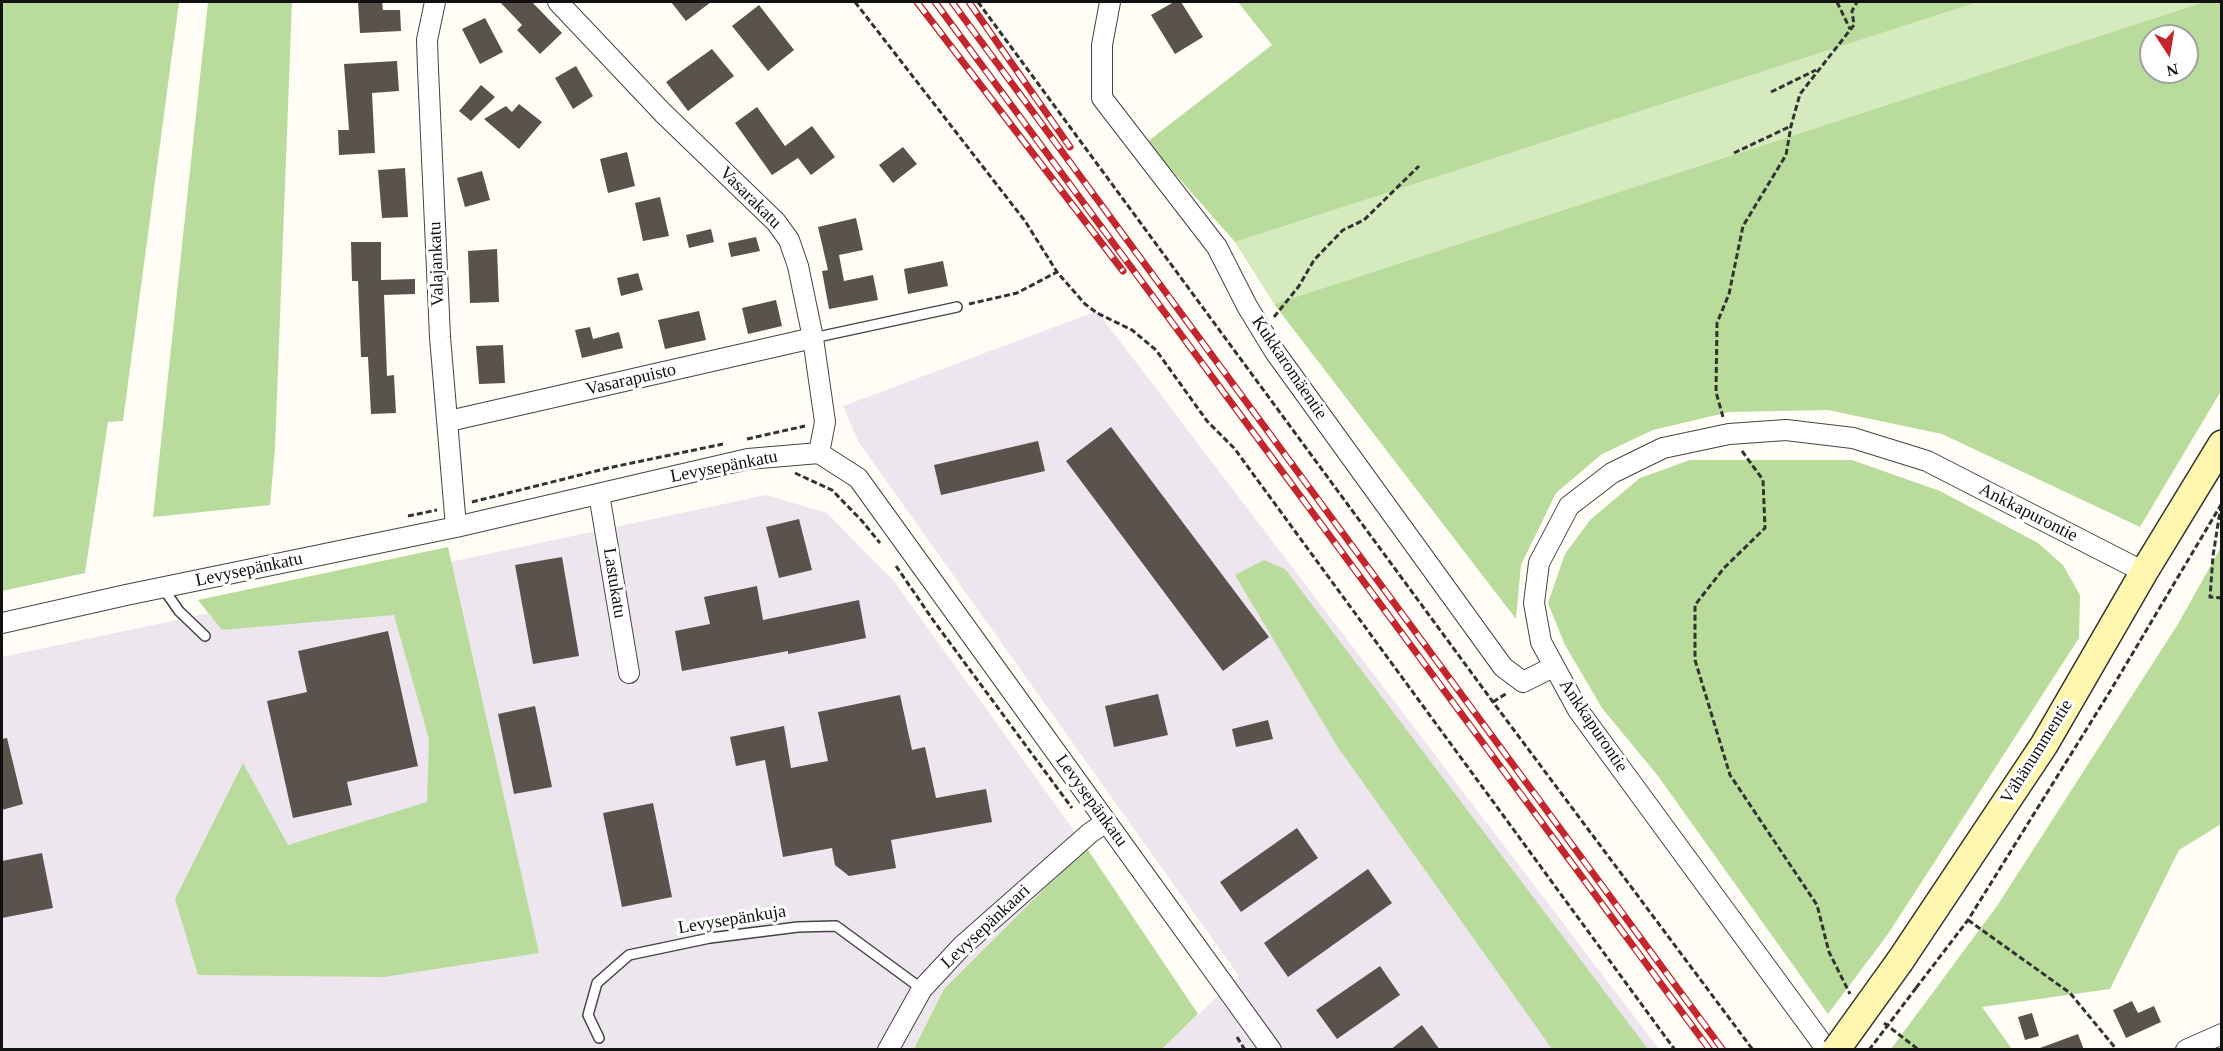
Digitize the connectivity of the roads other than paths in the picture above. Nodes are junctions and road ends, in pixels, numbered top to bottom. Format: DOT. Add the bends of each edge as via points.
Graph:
graph roads {
  1 [pos="435,2"];
  2 [pos="558,2"];
  3 [pos="1110,2"];
  4 [pos="957,307"];
  5 [pos="813,338"];
  6 [pos="449,421"];
  7 [pos="2222,444"];
  8 [pos="819,453"];
  9 [pos="599,494"];
  10 [pos="456,528"];
  11 [pos="2144,572"];
  12 [pos="163,587"];
  13 [pos="2,623"];
  14 [pos="205,636"];
  15 [pos="1553,667"];
  16 [pos="629,673"];
  17 [pos="1098,828"];
  18 [pos="922,989"];
  19 [pos="2222,1034"];
  20 [pos="599,1038"];
  21 [pos="888,1050"];
  22 [pos="1271,1050"];
  23 [pos="1827,1050"];
  24 [pos="1836,1050"];
  25 [pos="2186,1050"];
  1 -- 6 [label="street, Valajankatu" via="427,40 440,338"];
  2 -- 5 [label="street, Vasarakatu" via="663,113 776,222 789,240 798,266"];
  3 -- 15 [label="street, Kukkaromäentie" via="1102,45 1102,98 1217,247 1275,352 1503,667 1523,682"];
  4 -- 5 [label="lane"];
  5 -- 6 [label="street, Vasarapuisto"];
  5 -- 8 [label="street, Vasarakatu" via="825,422"];
  6 -- 10 [label="street, Valajankatu"];
  7 -- 11 [label="main road, Vähänummentie"];
  8 -- 9 [label="street, Levysepänkatu" via="748,459"];
  8 -- 17 [label="street, Levysepänkatu" via="858,478"];
  9 -- 10 [label="street, Levysepänkatu"];
  9 -- 16 [label="street, Lastukatu"];
  10 -- 12 [label="street, Levysepänkatu"];
  11 -- 15 [label="street, Ankkapurontie" via="1927,461 1853,438 1786,430 1729,434 1663,448 1612,473 1569,506 1539,563 1534,603 1540,642"];
  11 -- 24 [label="main road, Vähänummentie, bridge" via="2044,745"];
  12 -- 13 [label="street, Levysepänkatu"];
  12 -- 14 [label="lane" via="179,611"];
  15 -- 23 [label="street, Ankkapurontie" via="1578,710"];
  17 -- 18 [label="street, Levysepänkaari" via="962,945"];
  17 -- 22 [label="street, Levysepänkatu"];
  18 -- 20 [label="lane, Levysepänkuja" via="836,926 710,939 629,955 597,982 588,1015"];
  18 -- 21 [label="street, Levysepänkaari"];
  19 -- 25 [label="street"];
}
